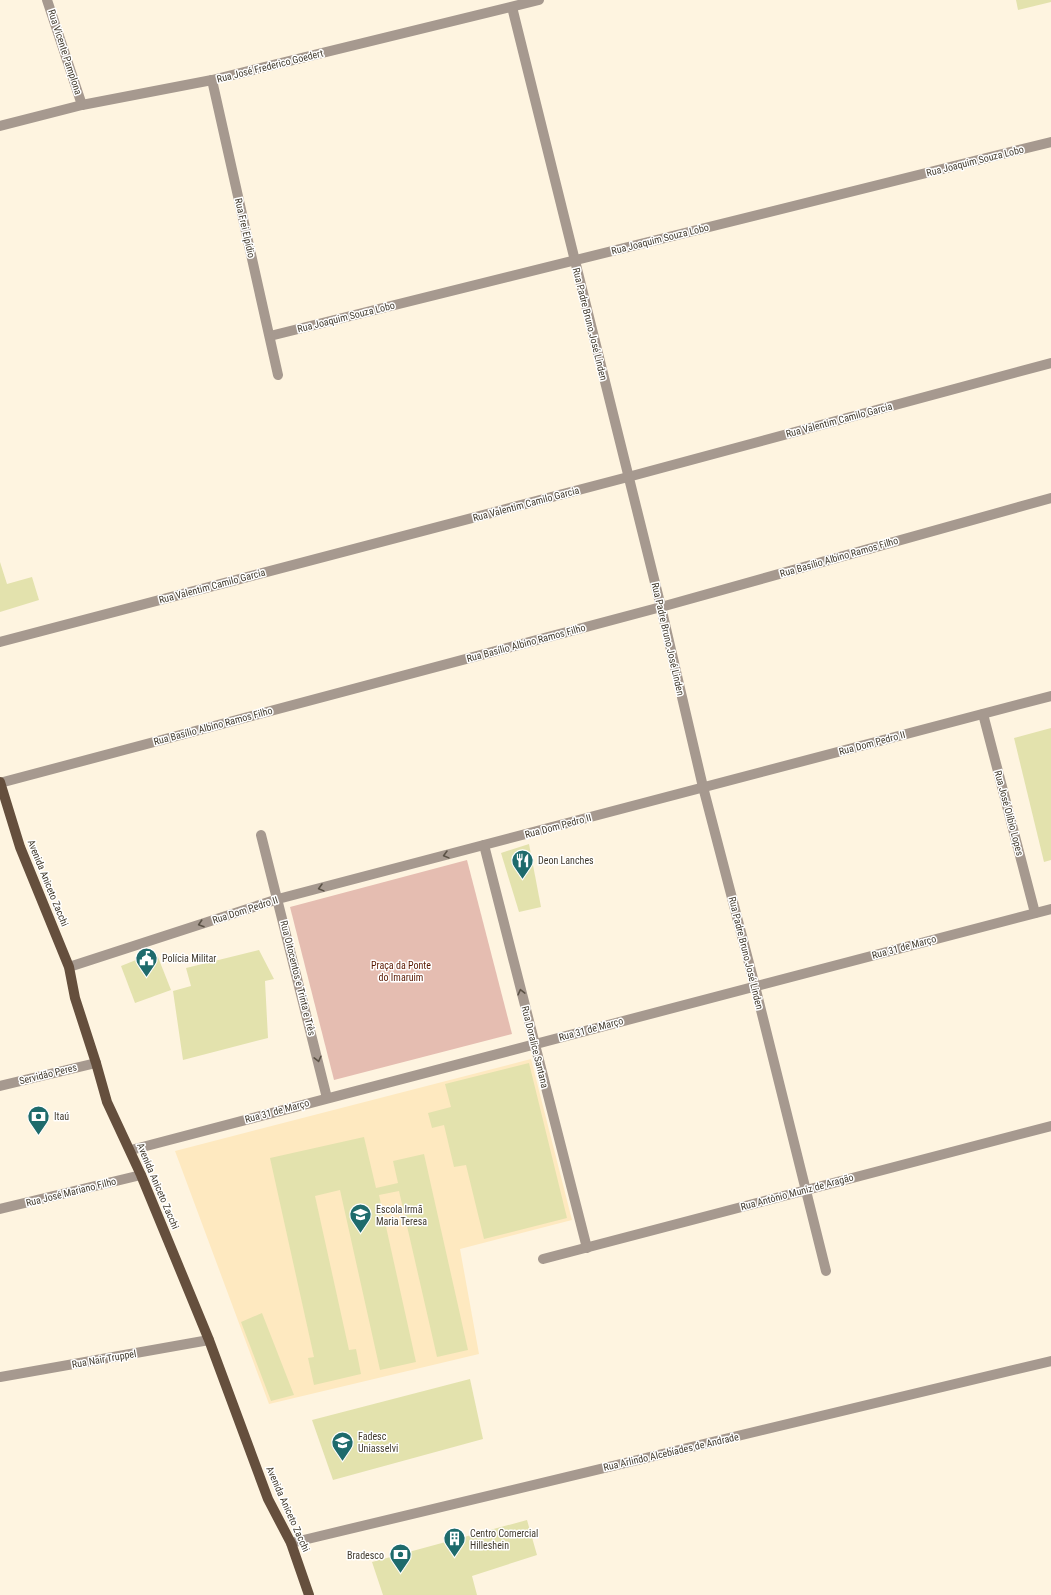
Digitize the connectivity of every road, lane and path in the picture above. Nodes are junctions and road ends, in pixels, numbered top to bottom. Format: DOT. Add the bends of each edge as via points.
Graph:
graph roads {
  1 [pos="47,0"];
  2 [pos="539,0"];
  3 [pos="512,7"];
  4 [pos="212,80"];
  5 [pos="82,105"];
  6 [pos="0,126"];
  7 [pos="1051,142"];
  8 [pos="575,260"];
  9 [pos="270,336"];
  10 [pos="1051,363"];
  11 [pos="278,375"];
  12 [pos="628,477"];
  13 [pos="1051,498"];
  14 [pos="661,607"];
  15 [pos="0,642"];
  16 [pos="1051,696"];
  17 [pos="983,714"];
  18 [pos="0,783"];
  19 [pos="703,788"];
  20 [pos="261,835"];
  21 [pos="484,845"];
  22 [pos="278,899"];
  23 [pos="1051,909"];
  24 [pos="1035,913"];
  25 [pos="69,967"];
  26 [pos="755,986"];
  27 [pos="534,1044"];
  28 [pos="96,1063"];
  29 [pos="0,1086"];
  30 [pos="327,1098"];
  31 [pos="1051,1126"];
  32 [pos="131,1150"];
  33 [pos="141,1175"];
  34 [pos="806,1190"];
  35 [pos="0,1209"];
  36 [pos="586,1248"];
  37 [pos="543,1259"];
  38 [pos="826,1270"];
  39 [pos="209,1340"];
  40 [pos="1051,1361"];
  41 [pos="0,1377"];
  42 [pos="291,1543"];
  43 [pos="310,1595"];
  1 -- 5 [label="street, Rua Vicente Pamplona"];
  2 -- 3 [label="street, Rua José Frederico Goedert"];
  3 -- 4 [label="street, Rua José Frederico Goedert"];
  3 -- 8 [label="street, Rua Padre Bruno José Linden"];
  4 -- 5 [label="street, Rua José Frederico Goedert"];
  4 -- 9 [label="street, Rua Frei Elpídio"];
  5 -- 6 [label="street, Rua José Frederico Goedert"];
  7 -- 8 [label="street, Rua Joaquim Souza Lobo"];
  8 -- 9 [label="street, Rua Joaquim Souza Lobo"];
  8 -- 12 [label="street, Rua Padre Bruno José Linden"];
  9 -- 11 [label="street, Rua Frei Elpídio"];
  10 -- 12 [label="street, Rua Valentim Camilo Garcia"];
  12 -- 14 [label="street, Rua Padre Bruno José Linden"];
  12 -- 15 [label="street, Rua Valentim Camilo Garcia"];
  13 -- 14 [label="street, Rua Basílio Albino Ramos Filho"];
  14 -- 18 [label="street, Rua Basílio Albino Ramos Filho"];
  14 -- 19 [label="street, Rua Padre Bruno José Linden"];
  16 -- 17 [label="street, Rua Dom Pedro II"];
  17 -- 19 [label="street, Rua Dom Pedro II"];
  17 -- 24 [label="street, Rua José Olíbio Lopes"];
  18 -- 25 [label="main road, Avenida Aniceto Zacchi" via="20,847"];
  19 -- 21 [label="street, Rua Dom Pedro II"];
  19 -- 26 [label="street, Rua Padre Bruno José Linden"];
  20 -- 22 [label="street, Rua Oitocentos e Trinta e Três"];
  21 -- 22 [label="street, Rua Dom Pedro II, one-way"];
  27 -- 21 [label="street, Rua Doralice Santana, one-way"];
  22 -- 25 [label="street, Rua Dom Pedro II, one-way"];
  22 -- 30 [label="street, Rua Oitocentos e Trinta e Três, one-way"];
  23 -- 24 [label="street, Rua 31 de Março"];
  24 -- 26 [label="street, Rua 31 de Março"];
  25 -- 28 [label="main road, Avenida Aniceto Zacchi" via="74,998"];
  26 -- 27 [label="street, Rua 31 de Março"];
  26 -- 34 [label="street, Rua Padre Bruno José Linden"];
  27 -- 30 [label="street, Rua 31 de Março"];
  27 -- 36 [label="street, Rua Doralice Santana"];
  28 -- 29 [label="street, Servidão Peres"];
  28 -- 32 [label="main road, Avenida Aniceto Zacchi" via="107,1102"];
  30 -- 32 [label="street, Rua 31 de Março"];
  31 -- 34 [label="street, Rua Antônio Muniz de Aragão"];
  32 -- 33 [label="main road, Avenida Aniceto Zacchi"];
  33 -- 35 [label="street, Rua José Mariano Filho"];
  33 -- 39 [label="main road, Avenida Aniceto Zacchi"];
  34 -- 36 [label="street, Rua Antônio Muniz de Aragão"];
  34 -- 38 [label="street, Rua Padre Bruno José Linden"];
  36 -- 37 [label="street, Rua Antônio Muniz de Aragão"];
  39 -- 41 [label="street, Rua Nair Truppel"];
  39 -- 42 [label="main road, Avenida Aniceto Zacchi" via="268,1498"];
  40 -- 42 [label="street, Rua Arlindo Alcebíades de Andrade"];
  42 -- 43 [label="main road, Avenida Aniceto Zacchi"];
}
